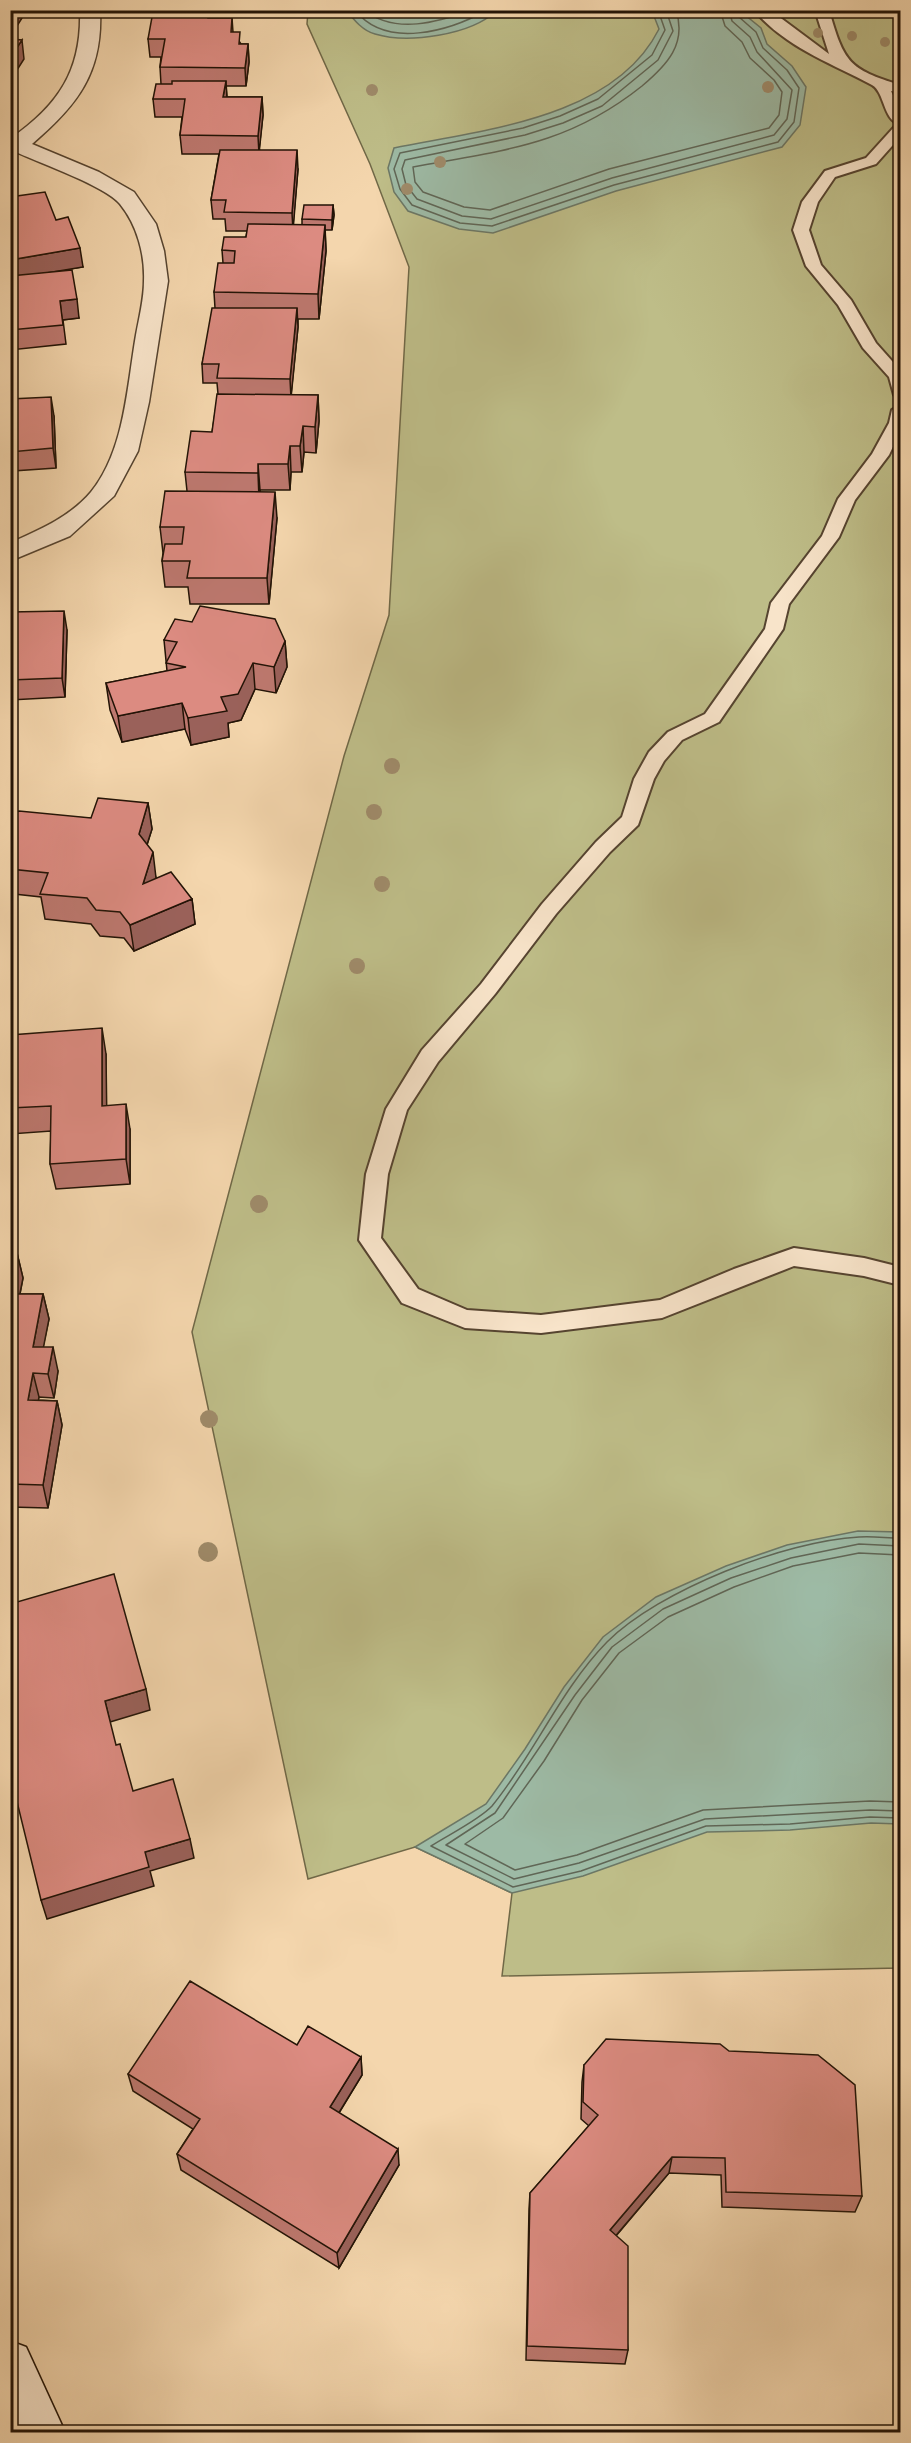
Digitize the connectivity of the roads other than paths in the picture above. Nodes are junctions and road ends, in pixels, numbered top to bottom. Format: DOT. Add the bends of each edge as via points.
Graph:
graph roads {
  1 [pos="90,10"];
  2 [pos="761,10"];
  3 [pos="822,10"];
  4 [pos="852,70"];
  5 [pos="880,81"];
  6 [pos="900,89"];
  7 [pos="900,120"];
  8 [pos="900,129"];
  9 [pos="14,147"];
  10 [pos="900,391"];
  11 [pos="900,410"];
  12 [pos="10,553"];
  13 [pos="900,1276"];
  14 [pos="10,2363"];
  15 [pos="42,2433"];
  1 -- 9 [label="street" via="91,39 82,71 68,95"];
  2 -- 4 [label="lane" via="802,45"];
  3 -- 4 [label="lane" via="833,50"];
  4 -- 5 [label="lane"];
  5 -- 6 [label="lane"];
  5 -- 7 [label="lane"];
  8 -- 10 [label="lane" via="872,161 830,174 810,202 801,230 814,266 845,303 868,345 897,376"];
  9 -- 12 [label="street" via="91,177 126,197 145,224 156,281 126,451 101,496 61,530"];
  11 -- 13 [label="lane" via="880,455 847,499 830,537 780,603 774,628 712,718 675,736 656,757 644,779 632,819 549,909 430,1056 397,1109 377,1174 370,1240 410,1296 465,1319 541,1324 662,1309 794,1257"];
  14 -- 15 [label="street"];
}
